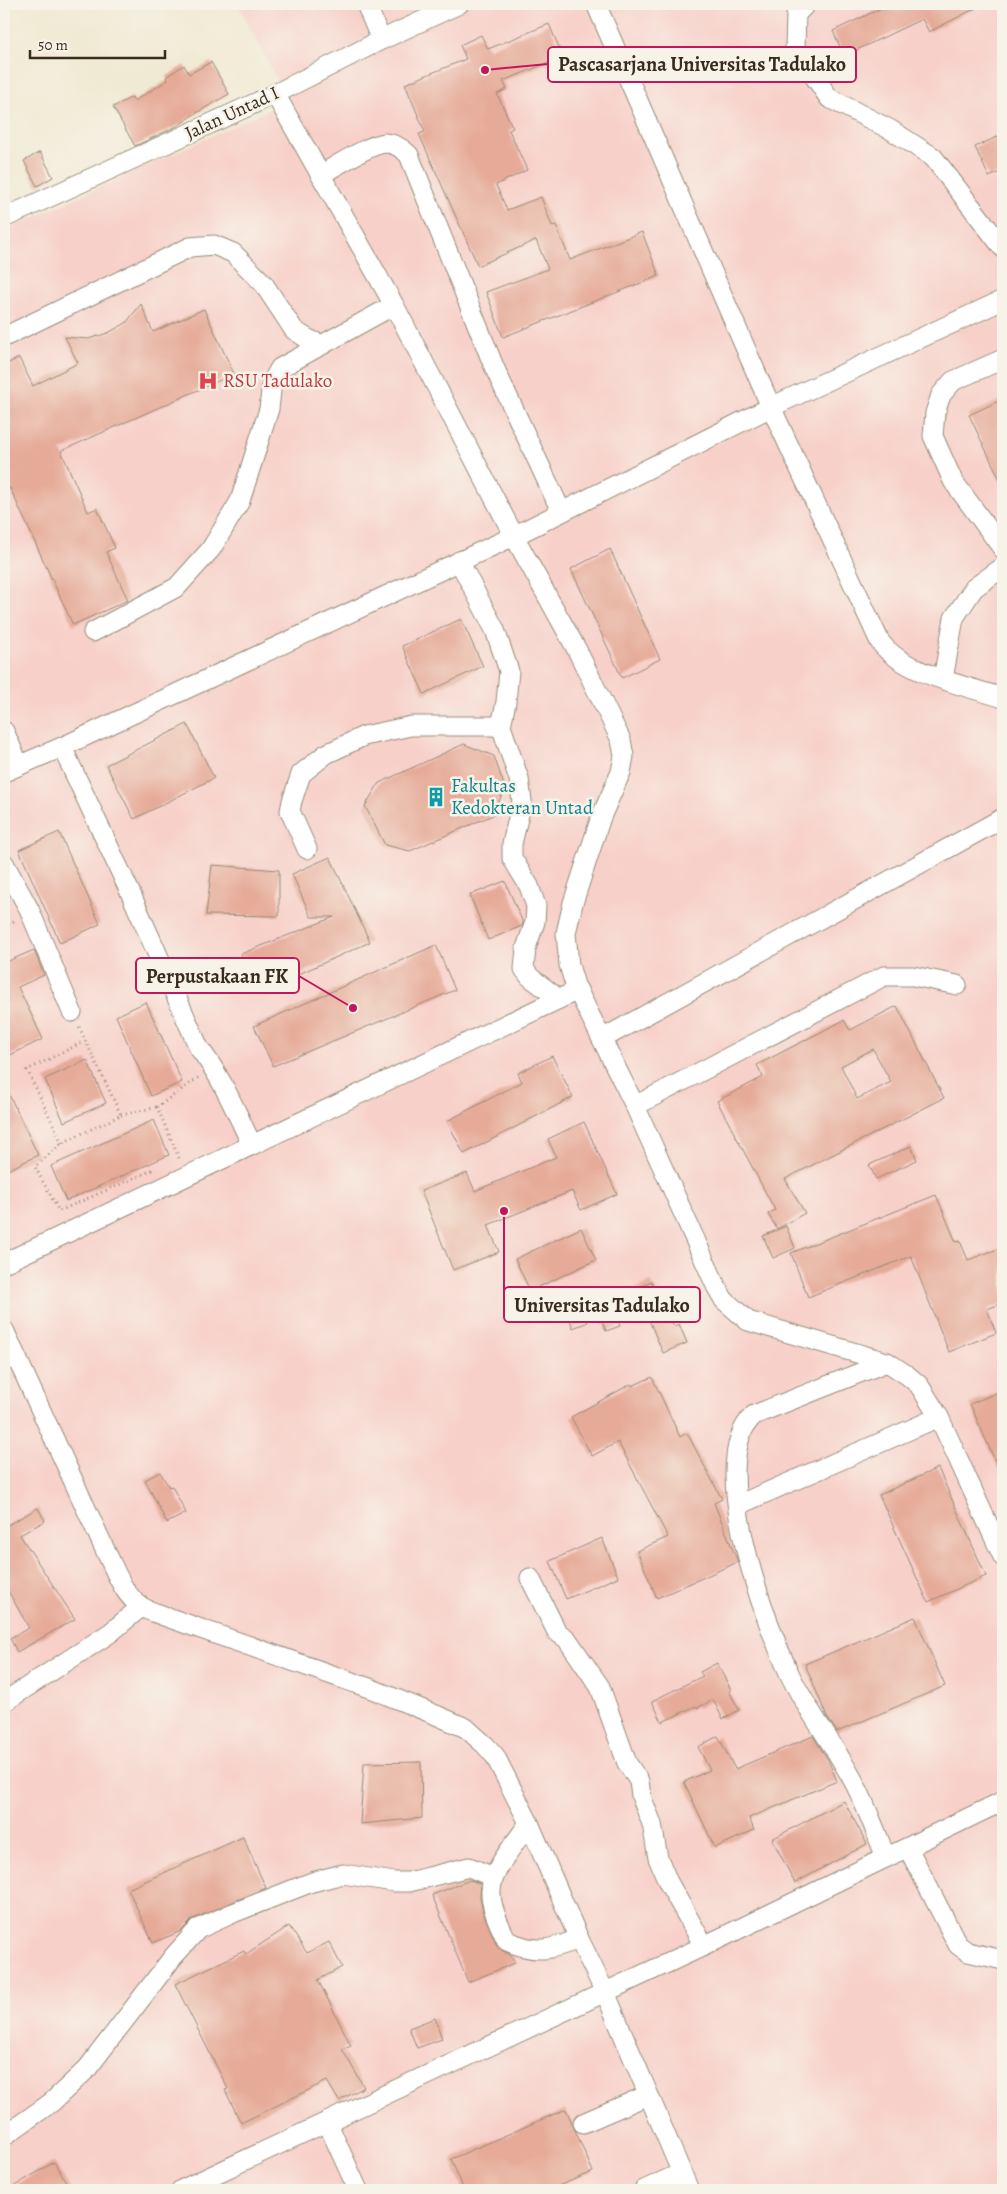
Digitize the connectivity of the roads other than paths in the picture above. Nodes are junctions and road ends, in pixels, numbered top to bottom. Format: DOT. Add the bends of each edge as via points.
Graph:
graph roads {
  1 [pos="366,4"];
  2 [pos="459,4"];
  3 [pos="596,4"];
  4 [pos="806,4"];
  5 [pos="381,40"];
  6 [pos="275,94"];
  7 [pos="322,174"];
  8 [pos="4,218"];
  9 [pos="1003,248"];
  10 [pos="1003,300"];
  11 [pos="394,305"];
  12 [pos="4,337"];
  13 [pos="322,345"];
  14 [pos="1003,359"];
  15 [pos="771,406"];
  16 [pos="561,511"];
  17 [pos="514,536"];
  18 [pos="1003,550"];
  19 [pos="459,561"];
  20 [pos="1003,567"];
  21 [pos="93,632"];
  22 [pos="943,679"];
  23 [pos="1003,698"];
  24 [pos="501,726"];
  25 [pos="4,731"];
  26 [pos="62,747"];
  27 [pos="12,768"];
  28 [pos="1003,818"];
  29 [pos="306,849"];
  30 [pos="4,862"];
  31 [pos="957,985"];
  32 [pos="578,990"];
  33 [pos="559,999"];
  34 [pos="72,1012"];
  35 [pos="602,1039"];
  36 [pos="635,1106"];
  37 [pos="252,1145"];
  38 [pos="4,1263"];
  39 [pos="5,1337"];
  40 [pos="888,1362"];
  41 [pos="940,1416"];
  42 [pos="738,1505"];
  43 [pos="1003,1557"];
  44 [pos="530,1578"];
  45 [pos="142,1607"];
  46 [pos="4,1702"];
  47 [pos="1003,1801"];
  48 [pos="529,1823"];
  49 [pos="908,1848"];
  50 [pos="886,1858"];
  51 [pos="493,1877"];
  52 [pos="579,1939"];
  53 [pos="704,1946"];
  54 [pos="1003,1960"];
  55 [pos="604,1992"];
  56 [pos="648,2095"];
  57 [pos="327,2122"];
  58 [pos="582,2123"];
  59 [pos="4,2136"];
  60 [pos="681,2173"];
  61 [pos="181,2190"];
  62 [pos="358,2190"];
  63 [pos="644,2190"];
  64 [pos="689,2190"];
  1 -- 5 [label="street"];
  2 -- 5 [label="street, Jalan Untad I"];
  3 -- 15 [label="street"];
  4 -- 9 [label="street" via="796,14 795,48 829,98 891,130 933,157"];
  5 -- 6 [label="street, Jalan Untad I"];
  6 -- 7 [label="street"];
  6 -- 8 [label="street, Jalan Untad I"];
  7 -- 11 [label="street"];
  7 -- 16 [label="street" via="386,143 409,155 496,369"];
  10 -- 15 [label="street"];
  11 -- 13 [label="street"];
  11 -- 17 [label="street"];
  12 -- 13 [label="street" via="190,247 214,246 233,253 263,284 294,330"];
  13 -- 21 [label="street" via="280,368 276,374 269,409 240,502 211,550 177,587"];
  14 -- 18 [label="street" via="953,381 941,395 933,436 953,481"];
  15 -- 16 [label="street"];
  15 -- 22 [label="street" via="880,642 889,654 906,664"];
  16 -- 17 [label="street"];
  17 -- 19 [label="street"];
  17 -- 32 [label="street" via="577,650 620,740 624,756 621,772 600,817 566,932 569,965"];
  19 -- 24 [label="street" via="495,630 509,671"];
  19 -- 26 [label="street"];
  20 -- 22 [label="street" via="974,588 954,618"];
  22 -- 23 [label="street"];
  24 -- 29 [label="street" via="411,726 364,736 326,754 301,774 292,801 290,811"];
  24 -- 33 [label="street" via="519,779 522,801 512,858 529,886 536,906 524,969"];
  25 -- 27 [label="street"];
  26 -- 27 [label="street"];
  26 -- 37 [label="street" via="199,1048 229,1093"];
  28 -- 35 [label="street"];
  30 -- 34 [label="street" via="29,909"];
  31 -- 36 [label="street" via="913,976 884,976"];
  32 -- 33 [label="street"];
  32 -- 35 [label="street"];
  33 -- 37 [label="street"];
  35 -- 36 [label="street"];
  36 -- 40 [label="street" via="716,1286 735,1312 748,1321 773,1330"];
  37 -- 38 [label="street"];
  39 -- 45 [label="street" via="123,1587"];
  40 -- 41 [label="street" via="919,1386"];
  40 -- 42 [label="street" via="754,1415 745,1423 734,1462"];
  41 -- 42 [label="street"];
  41 -- 43 [label="street"];
  42 -- 50 [label="street" via="738,1518 760,1604 792,1678 857,1787"];
  44 -- 53 [label="street" via="556,1632 567,1639 600,1687 627,1763 639,1781 658,1858"];
  45 -- 46 [label="street" via="110,1633"];
  45 -- 48 [label="street" via="372,1689 466,1728 495,1756"];
  47 -- 49 [label="street"];
  48 -- 51 [label="street"];
  48 -- 52 [label="street"];
  49 -- 50 [label="street"];
  49 -- 54 [label="street" via="958,1945 968,1952"];
  50 -- 53 [label="street"];
  51 -- 52 [label="street" via="490,1891 495,1914 507,1941 545,1950"];
  51 -- 59 [label="street" via="470,1867 409,1882 343,1874 312,1882 198,1929 87,2069 52,2102"];
  52 -- 55 [label="street"];
  53 -- 55 [label="street"];
  55 -- 56 [label="street"];
  55 -- 57 [label="street"];
  56 -- 58 [label="street"];
  56 -- 60 [label="street"];
  57 -- 61 [label="street"];
  57 -- 62 [label="street"];
  60 -- 63 [label="street"];
  60 -- 64 [label="street"];
}
